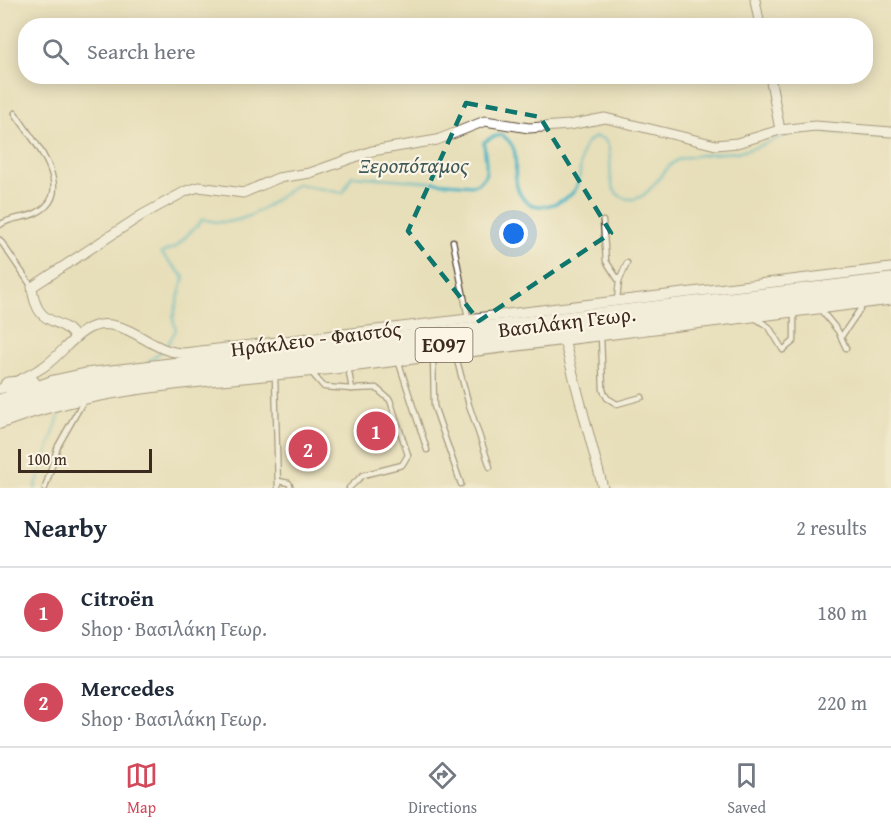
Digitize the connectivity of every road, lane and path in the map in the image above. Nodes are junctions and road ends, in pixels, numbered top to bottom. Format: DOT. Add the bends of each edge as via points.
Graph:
graph roads {
  1 [pos="755,0"];
  2 [pos="758,18"];
  3 [pos="771,84"];
  4 [pos="15,113"];
  5 [pos="780,130"];
  6 [pos="891,132"];
  7 [pos="603,221"];
  8 [pos="0,225"];
  9 [pos="0,240"];
  10 [pos="453,241"];
  11 [pos="627,263"];
  12 [pos="891,268"];
  13 [pos="619,281"];
  14 [pos="891,281"];
  15 [pos="741,286"];
  16 [pos="32,287"];
  17 [pos="769,294"];
  18 [pos="888,298"];
  19 [pos="617,300"];
  20 [pos="864,303"];
  21 [pos="891,307"];
  22 [pos="820,309"];
  23 [pos="794,313"];
  24 [pos="592,315"];
  25 [pos="468,318"];
  26 [pos="755,318"];
  27 [pos="601,336"];
  28 [pos="841,337"];
  29 [pos="75,338"];
  30 [pos="564,340"];
  31 [pos="846,348"];
  32 [pos="455,354"];
  33 [pos="433,356"];
  34 [pos="398,360"];
  35 [pos="348,367"];
  36 [pos="247,369"];
  37 [pos="311,371"];
  38 [pos="86,376"];
  39 [pos="275,376"];
  40 [pos="4,387"];
  41 [pos="352,389"];
  42 [pos="86,398"];
  43 [pos="642,398"];
  44 [pos="0,402"];
  45 [pos="0,414"];
  46 [pos="0,424"];
  47 [pos="427,450"];
  48 [pos="490,467"];
  49 [pos="278,481"];
  50 [pos="461,484"];
  51 [pos="45,488"];
  52 [pos="278,488"];
  53 [pos="291,488"];
  54 [pos="349,488"];
  55 [pos="603,488"];
  1 -- 2 [label="street"];
  3 -- 5 [label="street"];
  4 -- 8 [label="lane" via="49,167 54,190 39,211"];
  5 -- 6 [label="street" via="815,126"];
  5 -- 16 [label="street" via="716,145 605,118 529,128 485,121 437,140 372,151 310,173 278,178 243,193 199,187 186,191"];
  7 -- 13 [label="lane" via="606,261"];
  9 -- 16 [label="lane"];
  10 -- 25 [label="lane"];
  11 -- 13 [label="lane"];
  12 -- 15 [label="street, Βασιλάκη Γεωρ."];
  13 -- 19 [label="lane"];
  14 -- 17 [label="main road, Ηράκλειο - Φαιστός / ΕΟ97"];
  15 -- 17 [label="main road"];
  15 -- 19 [label="street, Βασιλάκη Γεωρ."];
  16 -- 29 [label="street" via="36,307 44,318 71,331"];
  17 -- 24 [label="main road, Ηράκλειο - Φαιστός / ΕΟ97"];
  18 -- 20 [label="street, Βασιλάκη Γεωρ."];
  18 -- 21 [label="lane"];
  18 -- 36 [label="main road, Ηράκλειο - Φαιστός / ΕΟ97"];
  19 -- 24 [label="main road"];
  19 -- 25 [label="street, Βασιλάκη Γεωρ."];
  20 -- 22 [label="street, Βασιλάκη Γεωρ."];
  20 -- 28 [label="lane"];
  22 -- 23 [label="street, Βασιλάκη Γεωρ."];
  22 -- 28 [label="lane"];
  23 -- 26 [label="street, Βασιλάκη Γεωρ."];
  23 -- 26 [label="lane" via="794,341 783,350 769,327"];
  24 -- 38 [label="main road, Ηράκλειο - Φαιστός / ΕΟ97"];
  25 -- 29 [label="street, Βασιλάκη Γεωρ." via="201,350 168,351 111,325 90,328"];
  26 -- 27 [label="street, Βασιλάκη Γεωρ."];
  27 -- 30 [label="street, Βασιλάκη Γεωρ."];
  27 -- 43 [label="lane" via="603,390 607,398 617,404"];
  28 -- 31 [label="lane"];
  29 -- 40 [label="street" via="46,366"];
  30 -- 32 [label="street, Βασιλάκη Γεωρ."];
  30 -- 55 [label="street"];
  32 -- 33 [label="street, Βασιλάκη Γεωρ."];
  32 -- 48 [label="lane"];
  33 -- 34 [label="street, Βασιλάκη Γεωρ."];
  33 -- 50 [label="lane" via="434,406"];
  34 -- 35 [label="street, Βασιλάκη Γεωρ."];
  34 -- 47 [label="lane"];
  35 -- 37 [label="street, Βασιλάκη Γεωρ."];
  35 -- 41 [label="lane"];
  36 -- 39 [label="main road"];
  36 -- 45 [label="main road, Ηράκλειο - Φαιστός / ΕΟ97" via="89,387"];
  37 -- 39 [label="street, Βασιλάκη Γεωρ."];
  37 -- 41 [label="lane" via="324,387"];
  38 -- 40 [label="main road"];
  38 -- 44 [label="main road, Ηράκλειο - Φαιστός / ΕΟ97"];
  39 -- 42 [label="street, Βασιλάκη Γεωρ."];
  39 -- 49 [label="lane"];
  41 -- 54 [label="lane" via="376,388 390,400 408,455 402,465 363,475"];
  42 -- 46 [label="street, Βασιλάκη Γεωρ." via="58,403"];
  42 -- 51 [label="lane" via="58,446"];
  49 -- 52 [label="lane"];
  49 -- 53 [label="lane" via="289,483"];
}
